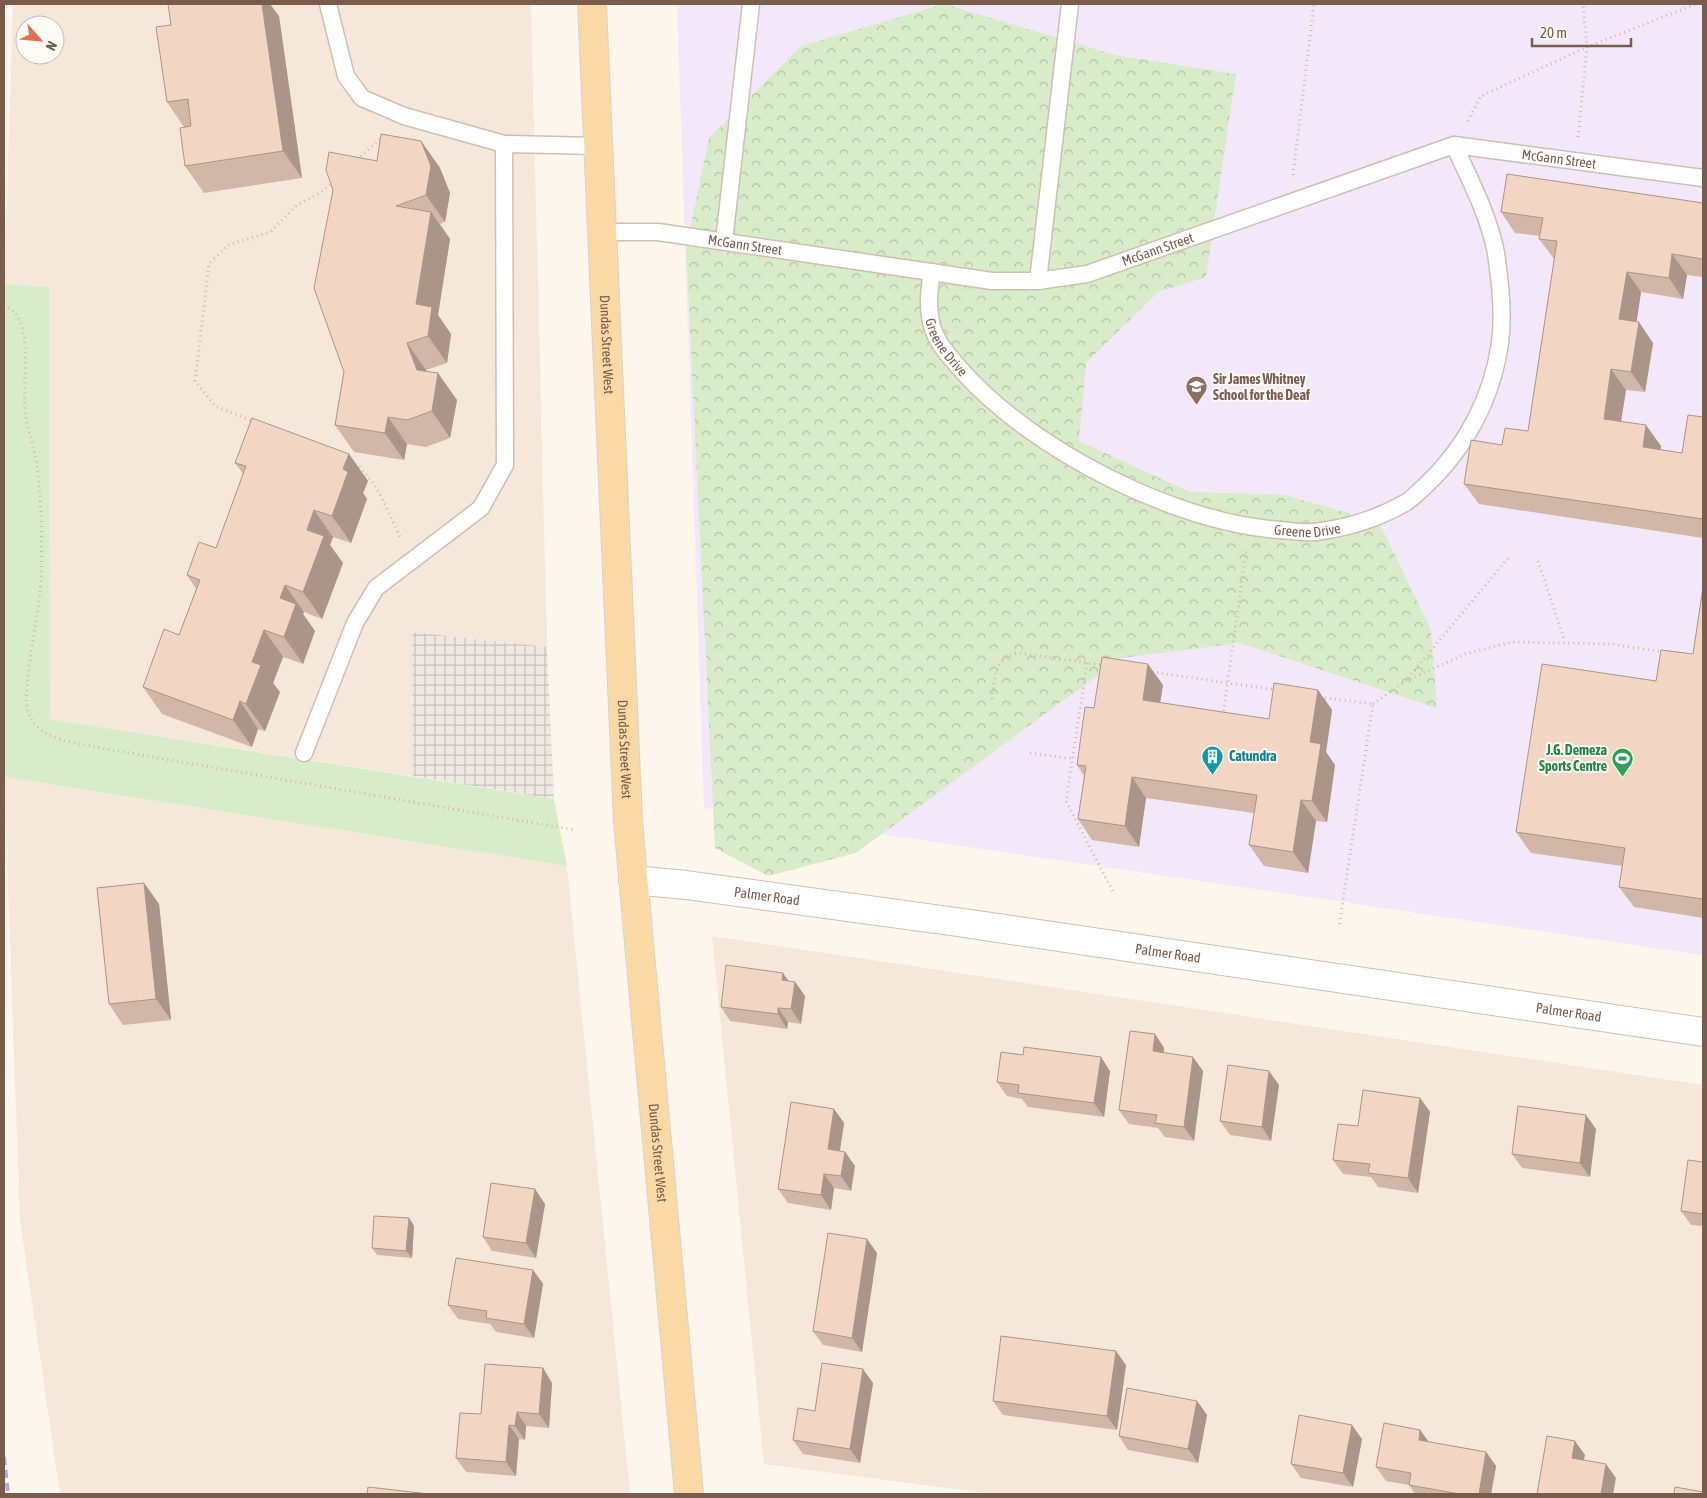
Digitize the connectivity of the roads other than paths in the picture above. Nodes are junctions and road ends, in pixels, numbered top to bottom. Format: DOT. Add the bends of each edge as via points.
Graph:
graph roads {
  1 [pos="328,4"];
  2 [pos="592,4"];
  3 [pos="751,4"];
  4 [pos="1070,4"];
  5 [pos="504,144"];
  6 [pos="1454,145"];
  7 [pos="597,146"];
  8 [pos="1703,178"];
  9 [pos="600,232"];
  10 [pos="724,241"];
  11 [pos="932,272"];
  12 [pos="1038,281"];
  13 [pos="304,753"];
  14 [pos="633,880"];
  15 [pos="1703,1032"];
  16 [pos="689,1494"];
  1 -- 5 [label="lane" via="346,76 362,98 404,116"];
  2 -- 7 [label="main road, Dundas Street West"];
  3 -- 10 [label="lane"];
  4 -- 12 [label="lane"];
  5 -- 7 [label="lane"];
  5 -- 13 [label="lane" via="505,465 481,508 376,588 355,623"];
  6 -- 8 [label="lane, McGann Street"];
  6 -- 11 [label="lane, Greene Drive" via="1481,206 1495,250 1502,296 1500,342 1490,387 1471,430 1444,468 1408,502 1362,524 1313,532 1250,528 1176,507 1106,476 1041,438 981,392 946,353 932,328 927,301"];
  6 -- 12 [label="lane, McGann Street" via="1087,274"];
  7 -- 9 [label="main road, Dundas Street West"];
  9 -- 10 [label="lane, McGann Street" via="658,232"];
  9 -- 14 [label="main road, Dundas Street West"];
  10 -- 11 [label="lane, McGann Street"];
  11 -- 12 [label="lane, McGann Street" via="992,281"];
  14 -- 15 [label="street, Palmer Road" via="967,923"];
  14 -- 16 [label="main road, Dundas Street West"];
}
